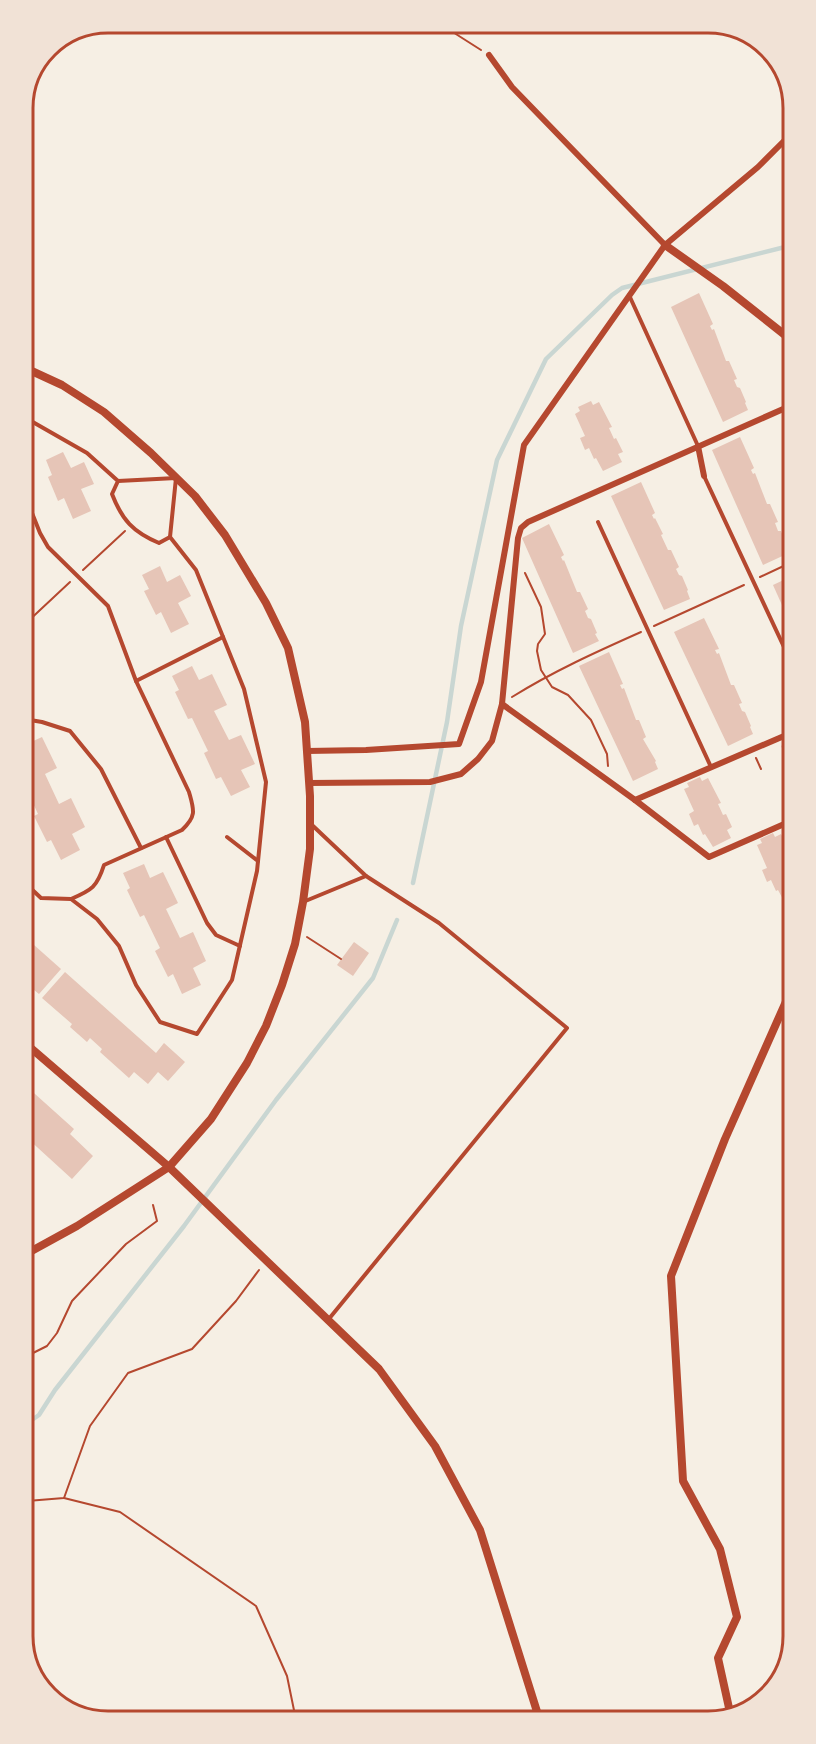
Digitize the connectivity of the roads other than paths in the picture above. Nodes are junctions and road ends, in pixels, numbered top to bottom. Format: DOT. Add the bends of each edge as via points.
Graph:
graph roads {
  1 [pos="489,55"];
  2 [pos="783,142"];
  3 [pos="665,245"];
  4 [pos="629,296"];
  5 [pos="783,333"];
  6 [pos="33,372"];
  7 [pos="783,409"];
  8 [pos="33,422"];
  9 [pos="698,446"];
  10 [pos="704,476"];
  11 [pos="176,478"];
  12 [pos="118,481"];
  13 [pos="33,516"];
  14 [pos="598,522"];
  15 [pos="170,537"];
  16 [pos="223,637"];
  17 [pos="783,645"];
  18 [pos="136,681"];
  19 [pos="502,704"];
  20 [pos="33,720"];
  21 [pos="783,736"];
  22 [pos="307,751"];
  23 [pos="711,767"];
  24 [pos="309,783"];
  25 [pos="635,800"];
  26 [pos="310,822"];
  27 [pos="783,825"];
  28 [pos="166,837"];
  29 [pos="227,837"];
  30 [pos="141,848"];
  31 [pos="258,862"];
  32 [pos="366,876"];
  33 [pos="33,890"];
  34 [pos="71,899"];
  35 [pos="303,902"];
  36 [pos="240,946"];
  37 [pos="783,1008"];
  38 [pos="33,1050"];
  39 [pos="169,1167"];
  40 [pos="33,1250"];
  41 [pos="328,1321"];
  42 [pos="729,1708"];
  43 [pos="537,1711"];
  1 -- 3 [label="street" via="512,87"];
  2 -- 3 [label="street"];
  3 -- 4 [label="street"];
  3 -- 5 [label="street"];
  4 -- 9 [label="lane"];
  4 -- 22 [label="street" via="524,445 481,682 459,744"];
  6 -- 11 [label="street" via="105,412"];
  7 -- 9 [label="street"];
  8 -- 12 [label="lane" via="87,453"];
  9 -- 10 [label="street"];
  9 -- 19 [label="street" via="521,528"];
  10 -- 17 [label="lane"];
  11 -- 12 [label="lane"];
  11 -- 15 [label="lane"];
  11 -- 22 [label="street" via="225,536 284,639 305,722"];
  12 -- 15 [label="lane" via="112,494 130,526 159,543"];
  13 -- 18 [label="lane" via="48,547 108,606"];
  14 -- 23 [label="lane"];
  15 -- 16 [label="lane" via="196,570"];
  16 -- 18 [label="lane"];
  16 -- 31 [label="lane" via="243,689 266,782"];
  18 -- 28 [label="lane" via="189,792 194,811 192,821"];
  19 -- 24 [label="street" via="492,741 461,774 430,782"];
  19 -- 25 [label="street"];
  20 -- 30 [label="lane" via="70,731 100,769"];
  21 -- 23 [label="street"];
  22 -- 24 [label="street"];
  23 -- 25 [label="street"];
  24 -- 26 [label="street"];
  25 -- 27 [label="street" via="709,857"];
  26 -- 32 [label="lane"];
  26 -- 35 [label="street"];
  28 -- 30 [label="lane"];
  28 -- 36 [label="lane" via="207,923 216,936"];
  29 -- 31 [label="lane"];
  30 -- 34 [label="lane" via="104,865 92,890"];
  31 -- 36 [label="lane"];
  32 -- 35 [label="lane"];
  32 -- 41 [label="lane" via="439,924 567,1028"];
  33 -- 34 [label="lane" via="41,898"];
  34 -- 36 [label="lane" via="97,919 119,946 135,985 160,1022 197,1034 232,980"];
  35 -- 39 [label="street" via="282,985 266,1026 211,1119"];
  37 -- 42 [label="street" via="725,1139 671,1276 683,1480 720,1549 737,1617 718,1658"];
  38 -- 39 [label="street"];
  39 -- 40 [label="street"];
  39 -- 41 [label="street"];
  41 -- 43 [label="street" via="379,1369 414,1417 435,1446 480,1530"];
}
